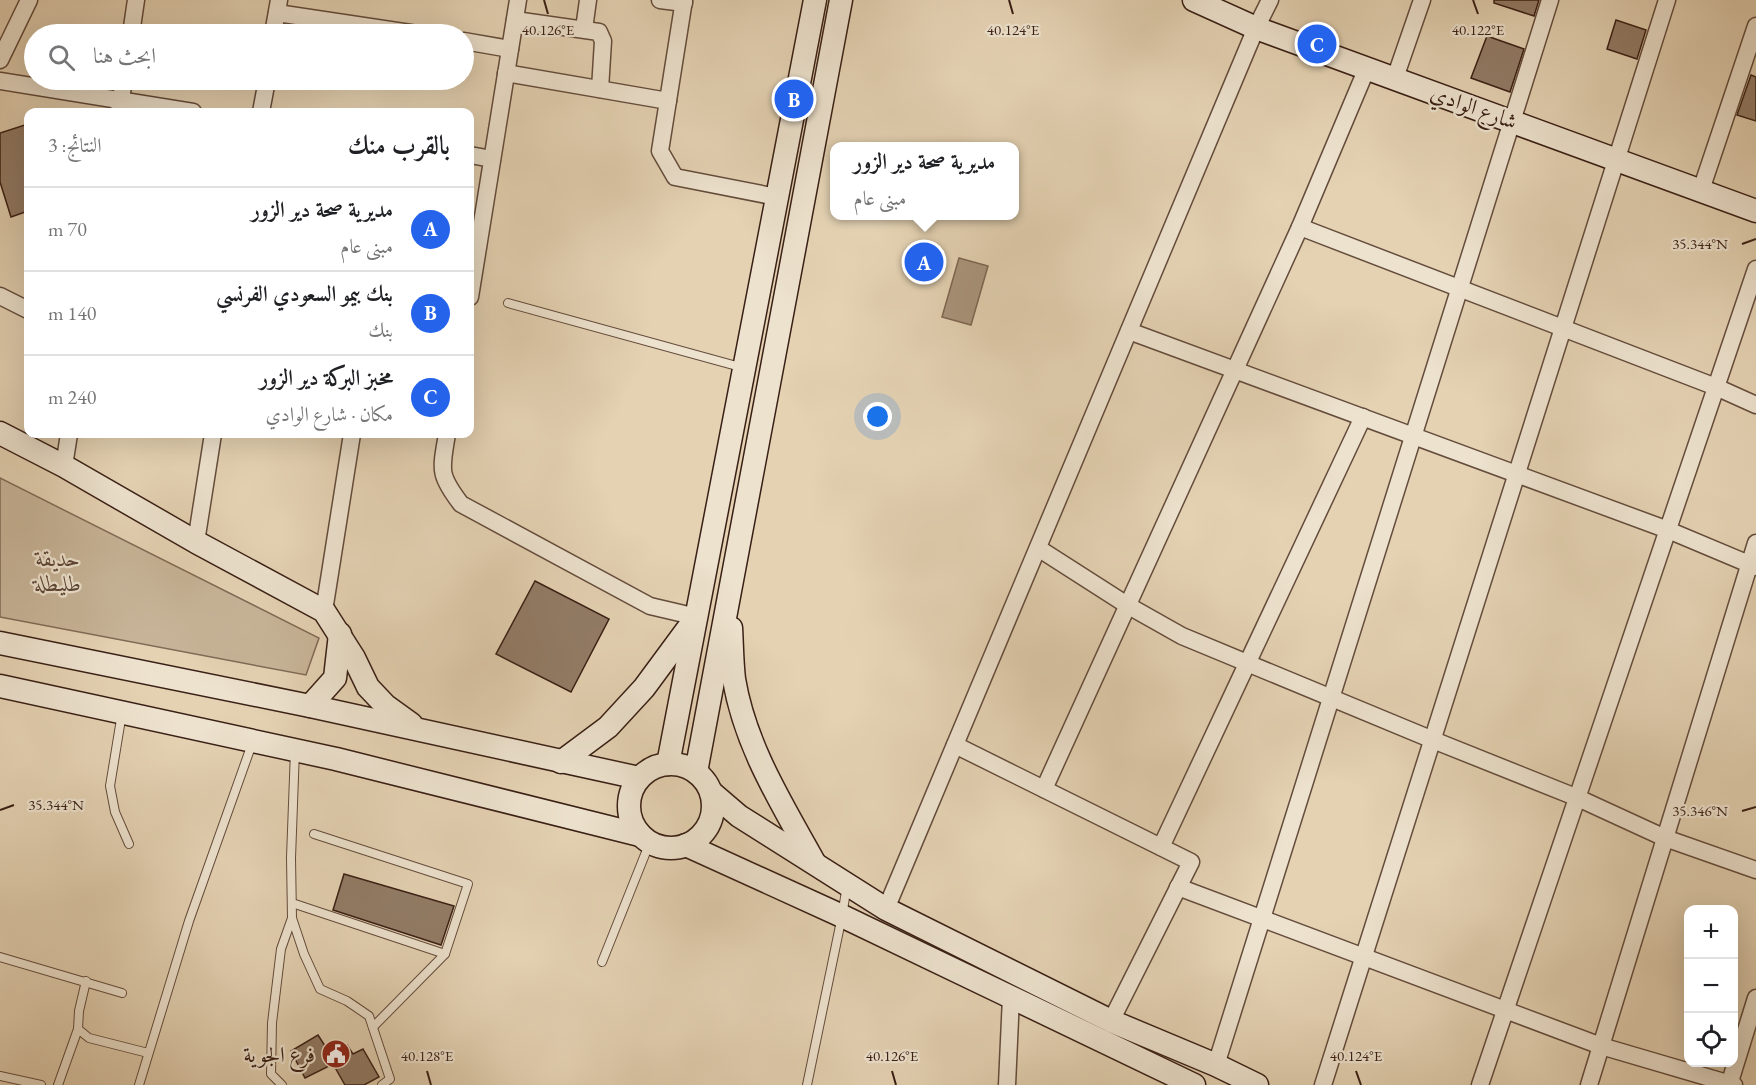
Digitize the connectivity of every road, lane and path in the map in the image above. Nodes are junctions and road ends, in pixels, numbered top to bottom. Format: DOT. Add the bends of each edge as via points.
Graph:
graph roads {
  1 [pos="29,0"];
  2 [pos="136,0"];
  3 [pos="518,0"];
  4 [pos="588,0"];
  5 [pos="660,0"];
  6 [pos="815,0"];
  7 [pos="841,0"];
  8 [pos="1194,0"];
  9 [pos="1270,0"];
  10 [pos="1422,0"];
  11 [pos="1550,0"];
  12 [pos="1667,0"];
  13 [pos="684,2"];
  14 [pos="278,7"];
  15 [pos="515,20"];
  16 [pos="132,24"];
  17 [pos="275,24"];
  18 [pos="366,24"];
  19 [pos="1756,26"];
  20 [pos="1257,28"];
  21 [pos="584,29"];
  22 [pos="474,44"];
  23 [pos="510,49"];
  24 [pos="0,60"];
  25 [pos="1367,68"];
  26 [pos="506,73"];
  27 [pos="1395,78"];
  28 [pos="0,81"];
  29 [pos="24,86"];
  30 [pos="600,89"];
  31 [pos="42,90"];
  32 [pos="123,90"];
  33 [pos="265,90"];
  34 [pos="668,101"];
  35 [pos="120,107"];
  36 [pos="262,108"];
  37 [pos="1512,121"];
  38 [pos="474,156"];
  39 [pos="492,159"];
  40 [pos="1616,160"];
  41 [pos="1701,190"];
  42 [pos="777,197"];
  43 [pos="1756,211"];
  44 [pos="1300,226"];
  45 [pos="1756,269"];
  46 [pos="474,272"];
  47 [pos="1460,288"];
  48 [pos="0,296"];
  49 [pos="508,303"];
  50 [pos="24,308"];
  51 [pos="1563,328"];
  52 [pos="1129,331"];
  53 [pos="744,368"];
  54 [pos="1234,370"];
  55 [pos="1716,387"];
  56 [pos="1756,405"];
  57 [pos="1363,417"];
  58 [pos="0,433"];
  59 [pos="1414,436"];
  60 [pos="68,438"];
  61 [pos="212,438"];
  62 [pos="351,438"];
  63 [pos="446,438"];
  64 [pos="64,466"];
  65 [pos="1517,474"];
  66 [pos="1668,530"];
  67 [pos="196,542"];
  68 [pos="1756,543"];
  69 [pos="1038,548"];
  70 [pos="1753,566"];
  71 [pos="729,592"];
  72 [pos="1127,604"];
  73 [pos="324,611"];
  74 [pos="697,616"];
  75 [pos="340,634"];
  76 [pos="0,643"];
  77 [pos="1247,663"];
  78 [pos="0,686"];
  79 [pos="1331,698"];
  80 [pos="310,706"];
  81 [pos="123,712"];
  82 [pos="418,729"];
  83 [pos="1433,740"];
  84 [pos="254,741"];
  85 [pos="955,745"];
  86 [pos="295,750"];
  87 [pos="561,762"];
  88 [pos="668,764"];
  89 [pos="696,772"];
  90 [pos="639,778"];
  91 [pos="1044,789"];
  92 [pos="711,792"];
  93 [pos="1578,798"];
  94 [pos="314,834"];
  95 [pos="1665,838"];
  96 [pos="645,839"];
  97 [pos="129,844"];
  98 [pos="686,845"];
  99 [pos="1161,847"];
  100 [pos="817,866"];
  101 [pos="1756,870"];
  102 [pos="847,885"];
  103 [pos="1178,887"];
  104 [pos="292,903"];
  105 [pos="886,909"];
  106 [pos="842,916"];
  107 [pos="292,918"];
  108 [pos="1262,919"];
  109 [pos="445,954"];
  110 [pos="0,957"];
  111 [pos="1364,958"];
  112 [pos="602,962"];
  113 [pos="86,981"];
  114 [pos="122,993"];
  115 [pos="1011,997"];
  116 [pos="1756,998"];
  117 [pos="1506,1010"];
  118 [pos="1111,1021"];
  119 [pos="373,1027"];
  120 [pos="78,1029"];
  121 [pos="1601,1046"];
  122 [pos="148,1053"];
  123 [pos="1216,1065"];
  124 [pos="0,1076"];
  125 [pos="1731,1084"];
  126 [pos="41,1085"];
  127 [pos="58,1085"];
  128 [pos="139,1085"];
  129 [pos="282,1085"];
  130 [pos="382,1085"];
  131 [pos="807,1085"];
  132 [pos="1007,1085"];
  133 [pos="1194,1085"];
  134 [pos="1257,1085"];
  135 [pos="1323,1085"];
  136 [pos="1480,1085"];
  137 [pos="1589,1085"];
  1 -- 24 [label="street"];
  2 -- 16 [label="street"];
  3 -- 15 [label="street"];
  4 -- 21 [label="street"];
  5 -- 13 [label="street"];
  6 -- 42 [label="main road"];
  7 -- 71 [label="main road"];
  8 -- 20 [label="main road, شارع الوادي"];
  9 -- 20 [label="street"];
  10 -- 27 [label="street"];
  11 -- 37 [label="street"];
  12 -- 40 [label="street"];
  13 -- 34 [label="street"];
  14 -- 17 [label="street"];
  14 -- 18 [label="street"];
  15 -- 21 [label="street"];
  15 -- 23 [label="street"];
  19 -- 41 [label="street"];
  20 -- 25 [label="main road, شارع الوادي"];
  20 -- 52 [label="street"];
  21 -- 30 [label="street" via="599,32 603,41"];
  22 -- 23 [label="street"];
  23 -- 26 [label="street"];
  25 -- 27 [label="main road, شارع الوادي"];
  25 -- 44 [label="street"];
  26 -- 30 [label="street"];
  26 -- 39 [label="street"];
  27 -- 37 [label="main road, شارع الوادي"];
  28 -- 29 [label="street"];
  30 -- 34 [label="street"];
  31 -- 35 [label="street"];
  32 -- 35 [label="street"];
  33 -- 36 [label="street"];
  34 -- 42 [label="street" via="660,151 675,177"];
  37 -- 40 [label="main road, شارع الوادي"];
  37 -- 47 [label="street"];
  38 -- 39 [label="street"];
  39 -- 46 [label="street"];
  40 -- 41 [label="main road, شارع الوادي"];
  40 -- 51 [label="street"];
  41 -- 43 [label="main road, شارع الوادي"];
  42 -- 53 [label="main road"];
  44 -- 47 [label="street"];
  44 -- 54 [label="street"];
  45 -- 55 [label="street"];
  47 -- 51 [label="street"];
  47 -- 59 [label="street"];
  48 -- 50 [label="street"];
  49 -- 53 [label="lane"];
  51 -- 55 [label="street"];
  51 -- 65 [label="street"];
  52 -- 54 [label="street"];
  52 -- 69 [label="street"];
  53 -- 74 [label="main road"];
  54 -- 57 [label="street"];
  54 -- 72 [label="street"];
  55 -- 56 [label="street"];
  55 -- 66 [label="street"];
  57 -- 59 [label="street"];
  57 -- 77 [label="street"];
  58 -- 64 [label="main road"];
  59 -- 65 [label="street"];
  59 -- 79 [label="street"];
  60 -- 64 [label="street"];
  61 -- 67 [label="street"];
  62 -- 73 [label="street"];
  63 -- 74 [label="street" via="442,465 445,483 461,504 650,606"];
  64 -- 67 [label="main road"];
  65 -- 66 [label="street"];
  65 -- 83 [label="street"];
  66 -- 70 [label="street"];
  66 -- 93 [label="street"];
  67 -- 73 [label="main road"];
  68 -- 70 [label="street"];
  69 -- 72 [label="street"];
  69 -- 85 [label="street"];
  70 -- 95 [label="street"];
  71 -- 89 [label="main road"];
  71 -- 100 [label="main road" via="734,679 747,730 769,781"];
  72 -- 77 [label="street" via="1182,636"];
  72 -- 91 [label="street"];
  73 -- 75 [label="main road"];
  74 -- 87 [label="main road" via="644,687 608,727"];
  74 -- 88 [label="main road"];
  75 -- 80 [label="main road" via="335,678"];
  75 -- 82 [label="main road" via="368,687"];
  76 -- 80 [label="main road"];
  77 -- 79 [label="street"];
  77 -- 99 [label="street"];
  78 -- 81 [label="main road"];
  79 -- 83 [label="street"];
  79 -- 108 [label="street"];
  80 -- 82 [label="main road"];
  81 -- 84 [label="main road"];
  81 -- 97 [label="lane" via="110,786 115,812"];
  82 -- 87 [label="main road"];
  83 -- 93 [label="street"];
  83 -- 111 [label="street"];
  84 -- 86 [label="main road"];
  84 -- 122 [label="lane" via="189,921"];
  85 -- 91 [label="street"];
  85 -- 105 [label="street"];
  86 -- 96 [label="main road"];
  86 -- 104 [label="lane"];
  87 -- 90 [label="main road"];
  88 -- 89 [label="main road"];
  88 -- 90 [label="main road"];
  89 -- 92 [label="main road"];
  90 -- 96 [label="main road" via="629,801 629,813"];
  91 -- 99 [label="street"];
  92 -- 98 [label="main road" via="713,804 706,829"];
  92 -- 100 [label="main road" via="739,816"];
  93 -- 95 [label="street"];
  93 -- 117 [label="street"];
  94 -- 109 [label="lane" via="468,884"];
  95 -- 101 [label="street"];
  95 -- 121 [label="street"];
  96 -- 98 [label="main road" via="662,847"];
  96 -- 112 [label="lane"];
  98 -- 106 [label="main road"];
  99 -- 103 [label="street" via="1191,862"];
  100 -- 102 [label="main road"];
  102 -- 105 [label="main road"];
  102 -- 106 [label="lane"];
  103 -- 108 [label="street"];
  103 -- 118 [label="street"];
  104 -- 107 [label="lane"];
  104 -- 109 [label="lane"];
  105 -- 118 [label="main road"];
  106 -- 115 [label="main road"];
  106 -- 131 [label="lane"];
  107 -- 119 [label="lane" via="320,989 348,1001 369,1016"];
  107 -- 129 [label="lane" via="281,949 272,1023 271,1074"];
  108 -- 111 [label="street"];
  108 -- 123 [label="street"];
  109 -- 119 [label="lane"];
  110 -- 113 [label="lane"];
  111 -- 117 [label="street"];
  111 -- 135 [label="street"];
  113 -- 114 [label="lane"];
  113 -- 120 [label="lane"];
  115 -- 132 [label="street"];
  115 -- 133 [label="main road"];
  116 -- 125 [label="street"];
  117 -- 121 [label="street"];
  117 -- 136 [label="street"];
  118 -- 123 [label="main road"];
  119 -- 130 [label="lane" via="390,1079"];
  120 -- 122 [label="lane" via="88,1038"];
  120 -- 127 [label="lane"];
  121 -- 125 [label="street"];
  121 -- 137 [label="street"];
  122 -- 128 [label="lane"];
  123 -- 134 [label="main road"];
  124 -- 126 [label="lane"];
}
